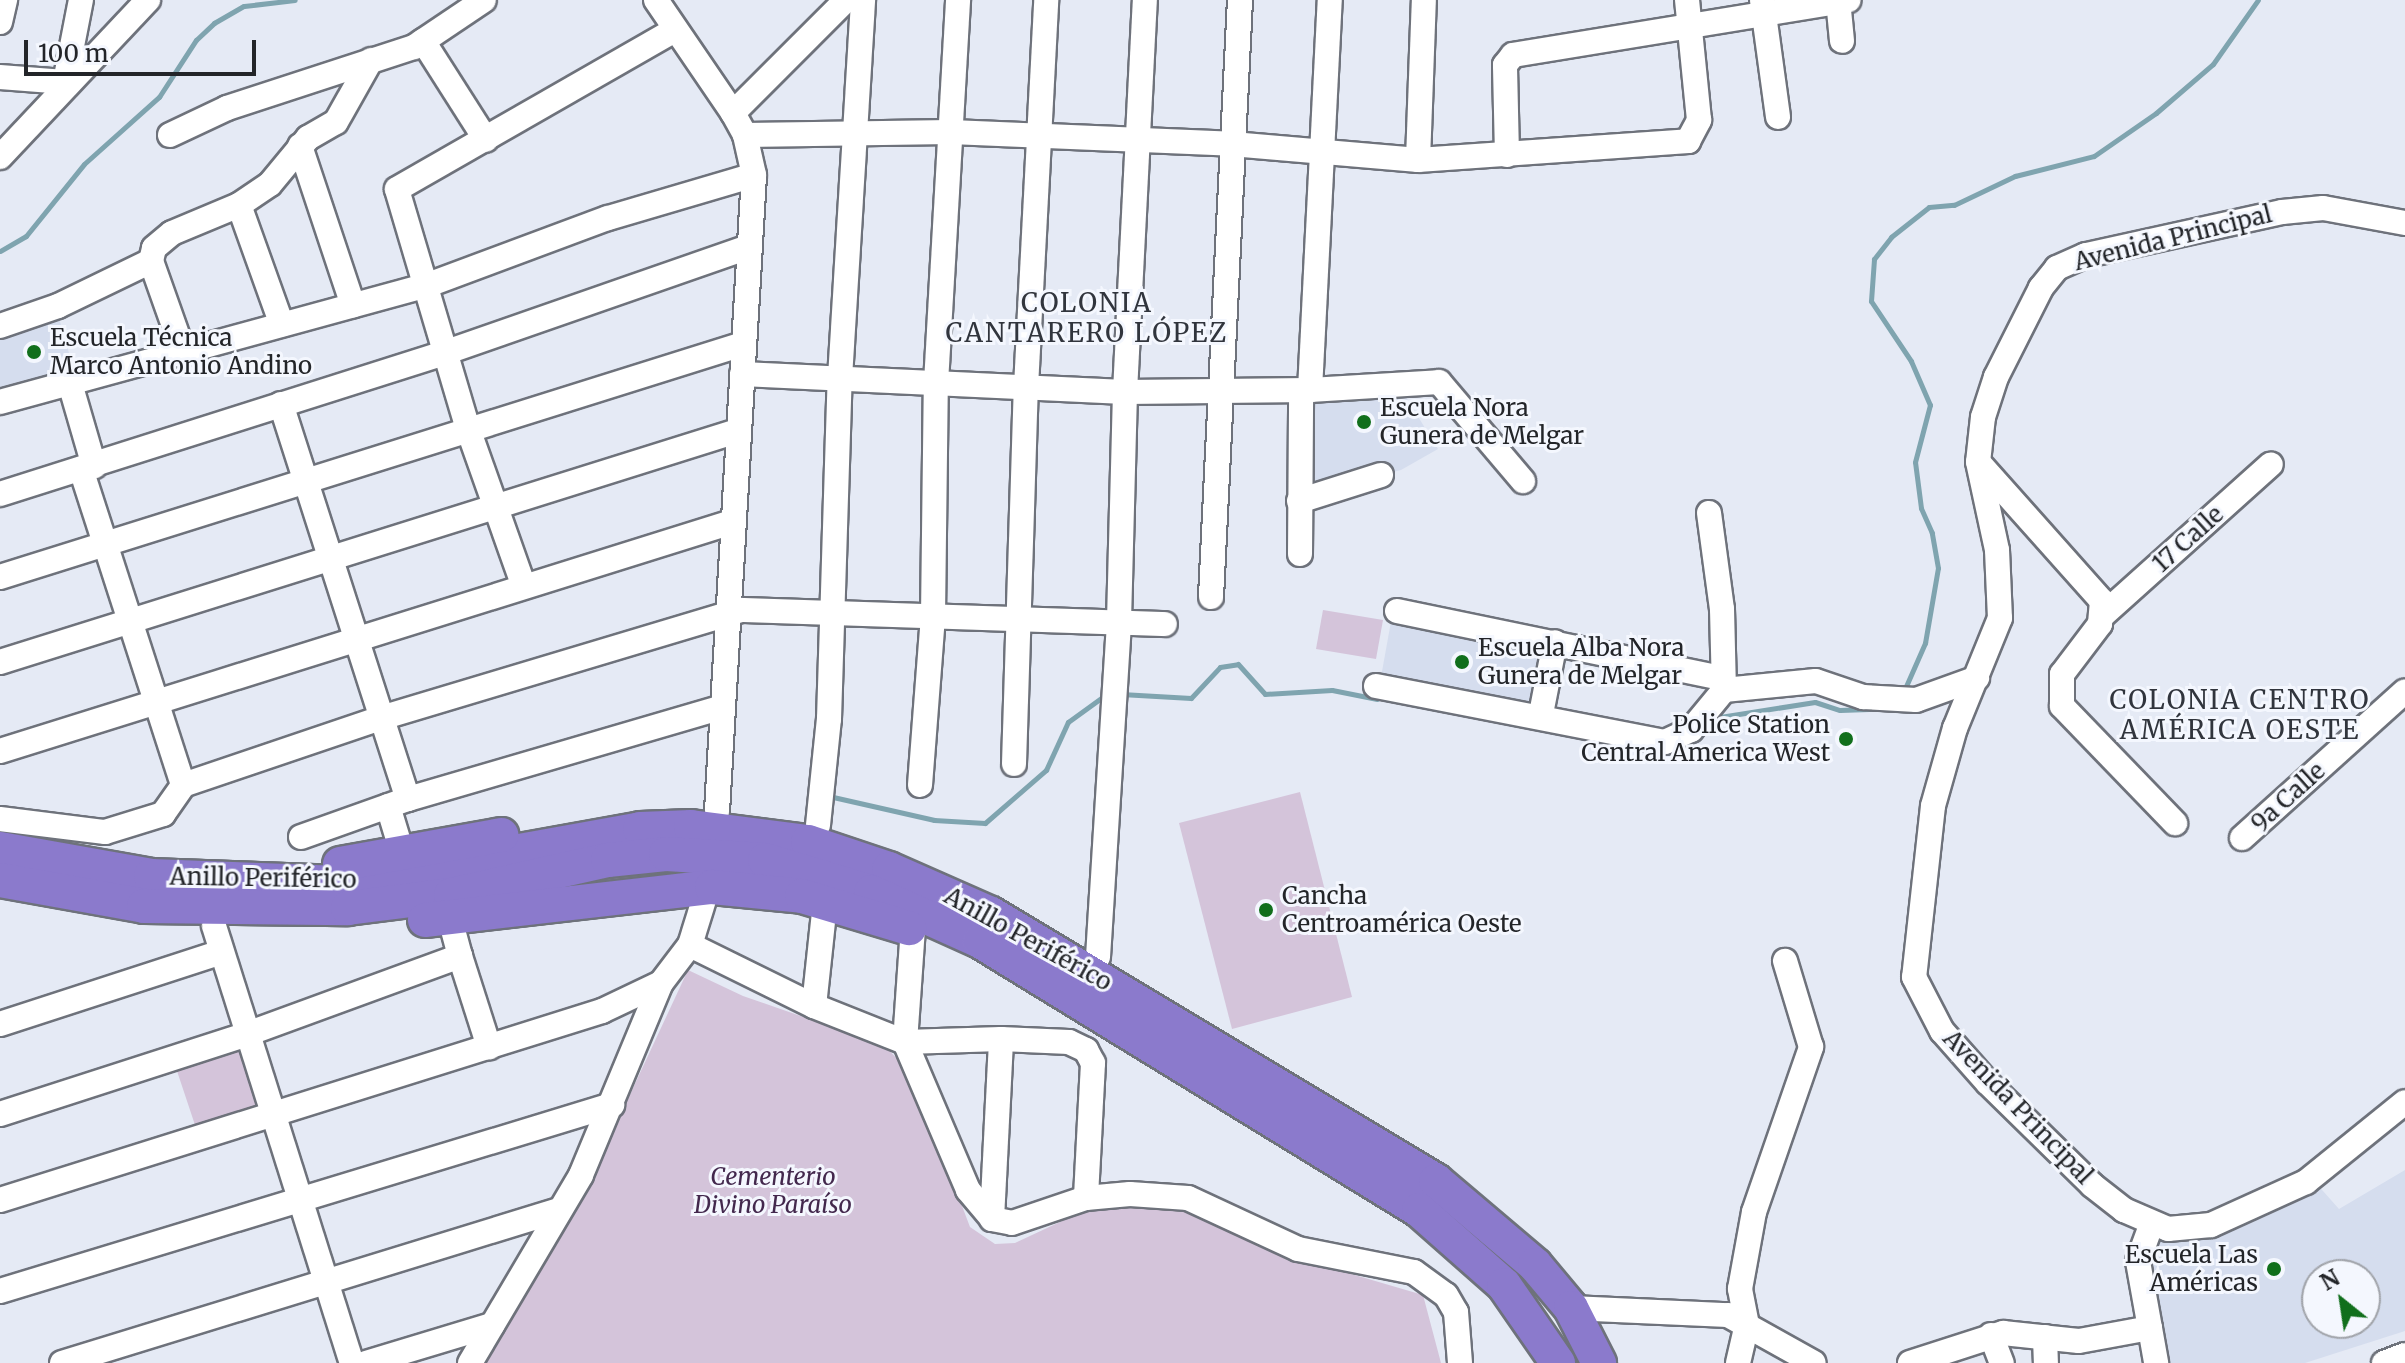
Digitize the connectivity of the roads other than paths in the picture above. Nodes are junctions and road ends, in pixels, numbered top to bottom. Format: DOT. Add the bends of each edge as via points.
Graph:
graph roads {
  1 [pos="5,0"];
  2 [pos="81,0"];
  3 [pos="148,0"];
  4 [pos="484,0"];
  5 [pos="656,0"];
  6 [pos="846,0"];
  7 [pos="863,0"];
  8 [pos="958,0"];
  9 [pos="1046,0"];
  10 [pos="1145,0"];
  11 [pos="1240,0"];
  12 [pos="1330,0"];
  13 [pos="1424,0"];
  14 [pos="1687,0"];
  15 [pos="1842,1"];
  16 [pos="1763,8"];
  17 [pos="0,22"];
  18 [pos="1691,26"];
  19 [pos="675,30"];
  20 [pos="423,41"];
  21 [pos="1842,41"];
  22 [pos="371,60"];
  23 [pos="0,77"];
  24 [pos="65,82"];
  25 [pos="733,113"];
  26 [pos="1778,117"];
  27 [pos="855,131"];
  28 [pos="951,132"];
  29 [pos="170,135"];
  30 [pos="745,135"];
  31 [pos="1043,136"];
  32 [pos="486,140"];
  33 [pos="1138,141"];
  34 [pos="1232,144"];
  35 [pos="300,146"];
  36 [pos="1325,155"];
  37 [pos="1507,155"];
  38 [pos="0,157"];
  39 [pos="1418,160"];
  40 [pos="754,175"];
  41 [pos="239,205"];
  42 [pos="2374,217"];
  43 [pos="2405,223"];
  44 [pos="2405,234"];
  45 [pos="748,247"];
  46 [pos="151,261"];
  47 [pos="425,286"];
  48 [pos="353,305"];
  49 [pos="282,325"];
  50 [pos="0,326"];
  51 [pos="743,344"];
  52 [pos="447,352"];
  53 [pos="184,354"];
  54 [pos="742,374"];
  55 [pos="840,378"];
  56 [pos="69,380"];
  57 [pos="936,383"];
  58 [pos="1026,387"];
  59 [pos="1306,390"];
  60 [pos="1222,391"];
  61 [pos="1125,392"];
  62 [pos="0,402"];
  63 [pos="281,404"];
  64 [pos="468,429"];
  65 [pos="737,431"];
  66 [pos="1978,462"];
  67 [pos="2271,464"];
  68 [pos="88,468"];
  69 [pos="1381,475"];
  70 [pos="1523,481"];
  71 [pos="305,482"];
  72 [pos="0,494"];
  73 [pos="1299,501"];
  74 [pos="495,505"];
  75 [pos="1709,513"];
  76 [pos="732,522"];
  77 [pos="107,544"];
  78 [pos="1300,554"];
  79 [pos="328,558"];
  80 [pos="0,577"];
  81 [pos="523,584"];
  82 [pos="1211,597"];
  83 [pos="834,610"];
  84 [pos="1397,611"];
  85 [pos="2104,614"];
  86 [pos="726,615"];
  87 [pos="933,616"];
  88 [pos="1022,620"];
  89 [pos="1119,621"];
  90 [pos="130,622"];
  91 [pos="1165,624"];
  92 [pos="355,638"];
  93 [pos="1555,642"];
  94 [pos="0,662"];
  95 [pos="1977,678"];
  96 [pos="1722,684"];
  97 [pos="1376,686"];
  98 [pos="2405,691"];
  99 [pos="156,703"];
  100 [pos="722,707"];
  101 [pos="1541,714"];
  102 [pos="381,718"];
  103 [pos="0,751"];
  104 [pos="1014,764"];
  105 [pos="183,785"];
  106 [pos="920,785"];
  107 [pos="398,803"];
  108 [pos="717,808"];
  109 [pos="0,819"];
  110 [pos="2175,823"];
  111 [pos="818,825"];
  112 [pos="105,832"];
  113 [pos="301,837"];
  114 [pos="2242,838"];
  115 [pos="0,849"];
  116 [pos="401,849"];
  117 [pos="129,873"];
  118 [pos="712,876"];
  119 [pos="0,880"];
  120 [pos="265,881"];
  121 [pos="825,903"];
  122 [pos="144,906"];
  123 [pos="450,918"];
  124 [pos="913,929"];
  125 [pos="218,939"];
  126 [pos="690,945"];
  127 [pos="460,956"];
  128 [pos="1098,957"];
  129 [pos="1785,961"];
  130 [pos="661,983"];
  131 [pos="814,1006"];
  132 [pos="0,1024"];
  133 [pos="247,1034"];
  134 [pos="1001,1039"];
  135 [pos="905,1042"];
  136 [pos="489,1047"];
  137 [pos="1193,1053"];
  138 [pos="2405,1102"];
  139 [pos="612,1105"];
  140 [pos="0,1114"];
  141 [pos="273,1115"];
  142 [pos="1086,1198"];
  143 [pos="303,1199"];
  144 [pos="0,1200"];
  145 [pos="559,1210"];
  146 [pos="992,1219"];
  147 [pos="2152,1223"];
  148 [pos="325,1280"];
  149 [pos="0,1291"];
  150 [pos="1571,1308"];
  151 [pos="492,1325"];
  152 [pos="1747,1325"];
  153 [pos="2150,1328"];
  154 [pos="1991,1335"];
  155 [pos="2045,1337"];
  156 [pos="2405,1355"];
  157 [pos="62,1363"];
  158 [pos="352,1363"];
  159 [pos="366,1363"];
  160 [pos="470,1363"];
  161 [pos="1460,1363"];
  162 [pos="1558,1363"];
  163 [pos="1599,1363"];
  164 [pos="1738,1363"];
  165 [pos="1814,1363"];
  166 [pos="1910,1363"];
  167 [pos="2002,1363"];
  168 [pos="2046,1363"];
  169 [pos="2156,1363"];
  170 [pos="2384,1363"];
  1 -- 17 [label="street"];
  2 -- 24 [label="street"];
  3 -- 24 [label="street"];
  4 -- 20 [label="street"];
  5 -- 19 [label="street"];
  6 -- 25 [label="street"];
  7 -- 27 [label="street"];
  8 -- 28 [label="street"];
  9 -- 31 [label="street"];
  10 -- 33 [label="street"];
  11 -- 34 [label="street"];
  12 -- 36 [label="street"];
  13 -- 39 [label="street"];
  14 -- 18 [label="street"];
  15 -- 16 [label="street"];
  15 -- 21 [label="street"];
  16 -- 18 [label="street"];
  16 -- 26 [label="street"];
  18 -- 37 [label="street" via="1513,55 1505,65"];
  18 -- 37 [label="street" via="1699,120 1688,141"];
  19 -- 25 [label="street"];
  19 -- 32 [label="street"];
  20 -- 22 [label="street"];
  20 -- 32 [label="street"];
  22 -- 29 [label="street" via="227,108"];
  22 -- 35 [label="street" via="336,122"];
  23 -- 24 [label="street"];
  24 -- 38 [label="street"];
  25 -- 30 [label="street"];
  27 -- 28 [label="street"];
  27 -- 30 [label="street"];
  27 -- 55 [label="street"];
  28 -- 31 [label="street"];
  28 -- 57 [label="street"];
  30 -- 40 [label="street"];
  31 -- 33 [label="street"];
  31 -- 58 [label="street"];
  32 -- 47 [label="street" via="397,189"];
  33 -- 34 [label="street"];
  33 -- 61 [label="street"];
  34 -- 36 [label="street"];
  34 -- 60 [label="street"];
  35 -- 41 [label="street" via="270,184"];
  35 -- 48 [label="street"];
  36 -- 39 [label="street"];
  36 -- 59 [label="street"];
  37 -- 39 [label="street"];
  40 -- 45 [label="street"];
  40 -- 47 [label="street" via="608,218"];
  41 -- 46 [label="street" via="172,233 154,248"];
  41 -- 49 [label="street"];
  42 -- 43 [label="street, Avenida Principal"];
  42 -- 44 [label="street, Avenida Principal"];
  42 -- 66 [label="street, Avenida Principal" via="2323,208 2282,212 2086,255 2057,268 2027,311 1996,377"];
  45 -- 51 [label="street"];
  45 -- 52 [label="street"];
  46 -- 50 [label="street" via="58,306"];
  46 -- 53 [label="street"];
  47 -- 48 [label="street"];
  47 -- 52 [label="street"];
  48 -- 49 [label="street"];
  49 -- 53 [label="street"];
  51 -- 54 [label="street"];
  51 -- 64 [label="street"];
  52 -- 63 [label="street"];
  52 -- 64 [label="street"];
  53 -- 56 [label="street"];
  54 -- 55 [label="street"];
  54 -- 65 [label="street"];
  55 -- 57 [label="street"];
  55 -- 83 [label="street"];
  56 -- 62 [label="street"];
  56 -- 68 [label="street"];
  57 -- 58 [label="street"];
  57 -- 87 [label="street"];
  58 -- 61 [label="street"];
  58 -- 88 [label="street"];
  59 -- 60 [label="street"];
  59 -- 70 [label="street" via="1439,382"];
  59 -- 73 [label="street"];
  60 -- 61 [label="street"];
  60 -- 82 [label="street"];
  61 -- 89 [label="street"];
  63 -- 68 [label="street"];
  63 -- 71 [label="street"];
  64 -- 71 [label="street"];
  64 -- 74 [label="street"];
  65 -- 74 [label="street"];
  65 -- 76 [label="street"];
  66 -- 85 [label="street" via="2102,601"];
  66 -- 95 [label="street, Avenida Principal" via="1997,550 2001,609"];
  67 -- 85 [label="street, 17 Calle"];
  68 -- 72 [label="street"];
  68 -- 77 [label="street"];
  69 -- 73 [label="street"];
  71 -- 77 [label="street"];
  71 -- 79 [label="street"];
  73 -- 78 [label="street"];
  74 -- 79 [label="street"];
  74 -- 81 [label="street"];
  75 -- 96 [label="street" via="1722,609"];
  76 -- 81 [label="street"];
  76 -- 86 [label="street"];
  77 -- 80 [label="street"];
  77 -- 90 [label="street"];
  79 -- 90 [label="street"];
  79 -- 92 [label="street"];
  81 -- 92 [label="street"];
  83 -- 86 [label="street" via="756,608"];
  83 -- 87 [label="street"];
  83 -- 111 [label="street"];
  84 -- 93 [label="street"];
  85 -- 110 [label="street, 17 Calle" via="2062,674 2062,706"];
  86 -- 100 [label="street"];
  86 -- 102 [label="street"];
  87 -- 88 [label="street"];
  87 -- 106 [label="street"];
  88 -- 89 [label="street"];
  88 -- 104 [label="street"];
  89 -- 91 [label="street"];
  89 -- 128 [label="street"];
  90 -- 94 [label="street"];
  90 -- 99 [label="street"];
  92 -- 99 [label="street"];
  92 -- 102 [label="street"];
  93 -- 96 [label="street"];
  93 -- 101 [label="street"];
  95 -- 96 [label="street" via="1916,700 1886,700 1816,681"];
  95 -- 147 [label="street, Avenida Principal" via="1955,728 1933,806 1914,977 1942,1031 1988,1083 2092,1185"];
  96 -- 101 [label="street" via="1691,730 1665,742"];
  97 -- 101 [label="street"];
  98 -- 114 [label="street, 9a Calle"];
  99 -- 103 [label="street"];
  99 -- 105 [label="street"];
  100 -- 107 [label="street"];
  100 -- 108 [label="street"];
  102 -- 105 [label="street"];
  102 -- 107 [label="street"];
  105 -- 112 [label="street" via="163,814"];
  107 -- 113 [label="street"];
  107 -- 116 [label="street"];
  108 -- 111 [label="highway"];
  108 -- 116 [label="highway"];
  109 -- 112 [label="street"];
  111 -- 128 [label="highway" via="967,882"];
  112 -- 117 [label="street" via="106,848"];
  115 -- 117 [label="highway, Anillo Periférico"];
  116 -- 120 [label="highway"];
  117 -- 120 [label="highway, Anillo Periférico"];
  118 -- 121 [label="highway"];
  118 -- 123 [label="highway"];
  118 -- 126 [label="street"];
  119 -- 122 [label="highway, Anillo Periférico"];
  120 -- 137 [label="highway, Anillo Periférico" via="341,883 423,872 640,829 751,832 808,842 991,914"];
  121 -- 124 [label="highway"];
  121 -- 131 [label="street"];
  122 -- 125 [label="highway"];
  122 -- 137 [label="highway, Anillo Periférico" via="348,908 451,895 608,860 666,854 765,860 926,914"];
  123 -- 125 [label="highway"];
  123 -- 127 [label="street"];
  124 -- 135 [label="street"];
  124 -- 137 [label="highway" via="941,939 1116,1041"];
  125 -- 132 [label="street"];
  125 -- 133 [label="street"];
  126 -- 130 [label="street"];
  126 -- 131 [label="street"];
  127 -- 133 [label="street"];
  127 -- 136 [label="street"];
  128 -- 137 [label="highway" via="1156,993"];
  129 -- 152 [label="street" via="1811,1047 1754,1212 1740,1289"];
  130 -- 136 [label="street" via="602,1011"];
  130 -- 139 [label="street"];
  131 -- 135 [label="street"];
  133 -- 140 [label="street"];
  133 -- 141 [label="street"];
  134 -- 135 [label="street"];
  134 -- 142 [label="street" via="1069,1042 1086,1050 1093,1063"];
  134 -- 146 [label="street"];
  135 -- 146 [label="street" via="968,1190"];
  136 -- 141 [label="street"];
  137 -- 150 [label="highway, Anillo Periférico" via="1436,1181 1535,1265"];
  137 -- 162 [label="highway, Anillo Periférico" via="1419,1210 1504,1285"];
  138 -- 147 [label="street, Avenida Principal" via="2306,1182 2211,1225 2168,1229"];
  139 -- 143 [label="street"];
  139 -- 145 [label="street"];
  141 -- 143 [label="street"];
  141 -- 144 [label="street"];
  142 -- 146 [label="street" via="1012,1223"];
  142 -- 161 [label="street" via="1188,1198 1298,1249 1414,1272 1446,1295 1456,1312"];
  143 -- 148 [label="street"];
  143 -- 149 [label="street"];
  145 -- 148 [label="street"];
  145 -- 151 [label="street"];
  147 -- 153 [label="street" via="2138,1261"];
  148 -- 157 [label="street"];
  148 -- 158 [label="street"];
  150 -- 152 [label="street" via="1706,1310"];
  150 -- 163 [label="highway, Anillo Periférico"];
  151 -- 159 [label="street"];
  151 -- 160 [label="street"];
  152 -- 164 [label="street"];
  152 -- 165 [label="street"];
  153 -- 155 [label="street" via="2079,1341"];
  153 -- 169 [label="street"];
  154 -- 155 [label="street"];
  154 -- 166 [label="street"];
  154 -- 167 [label="street"];
  155 -- 168 [label="street"];
  156 -- 170 [label="street"];
}
